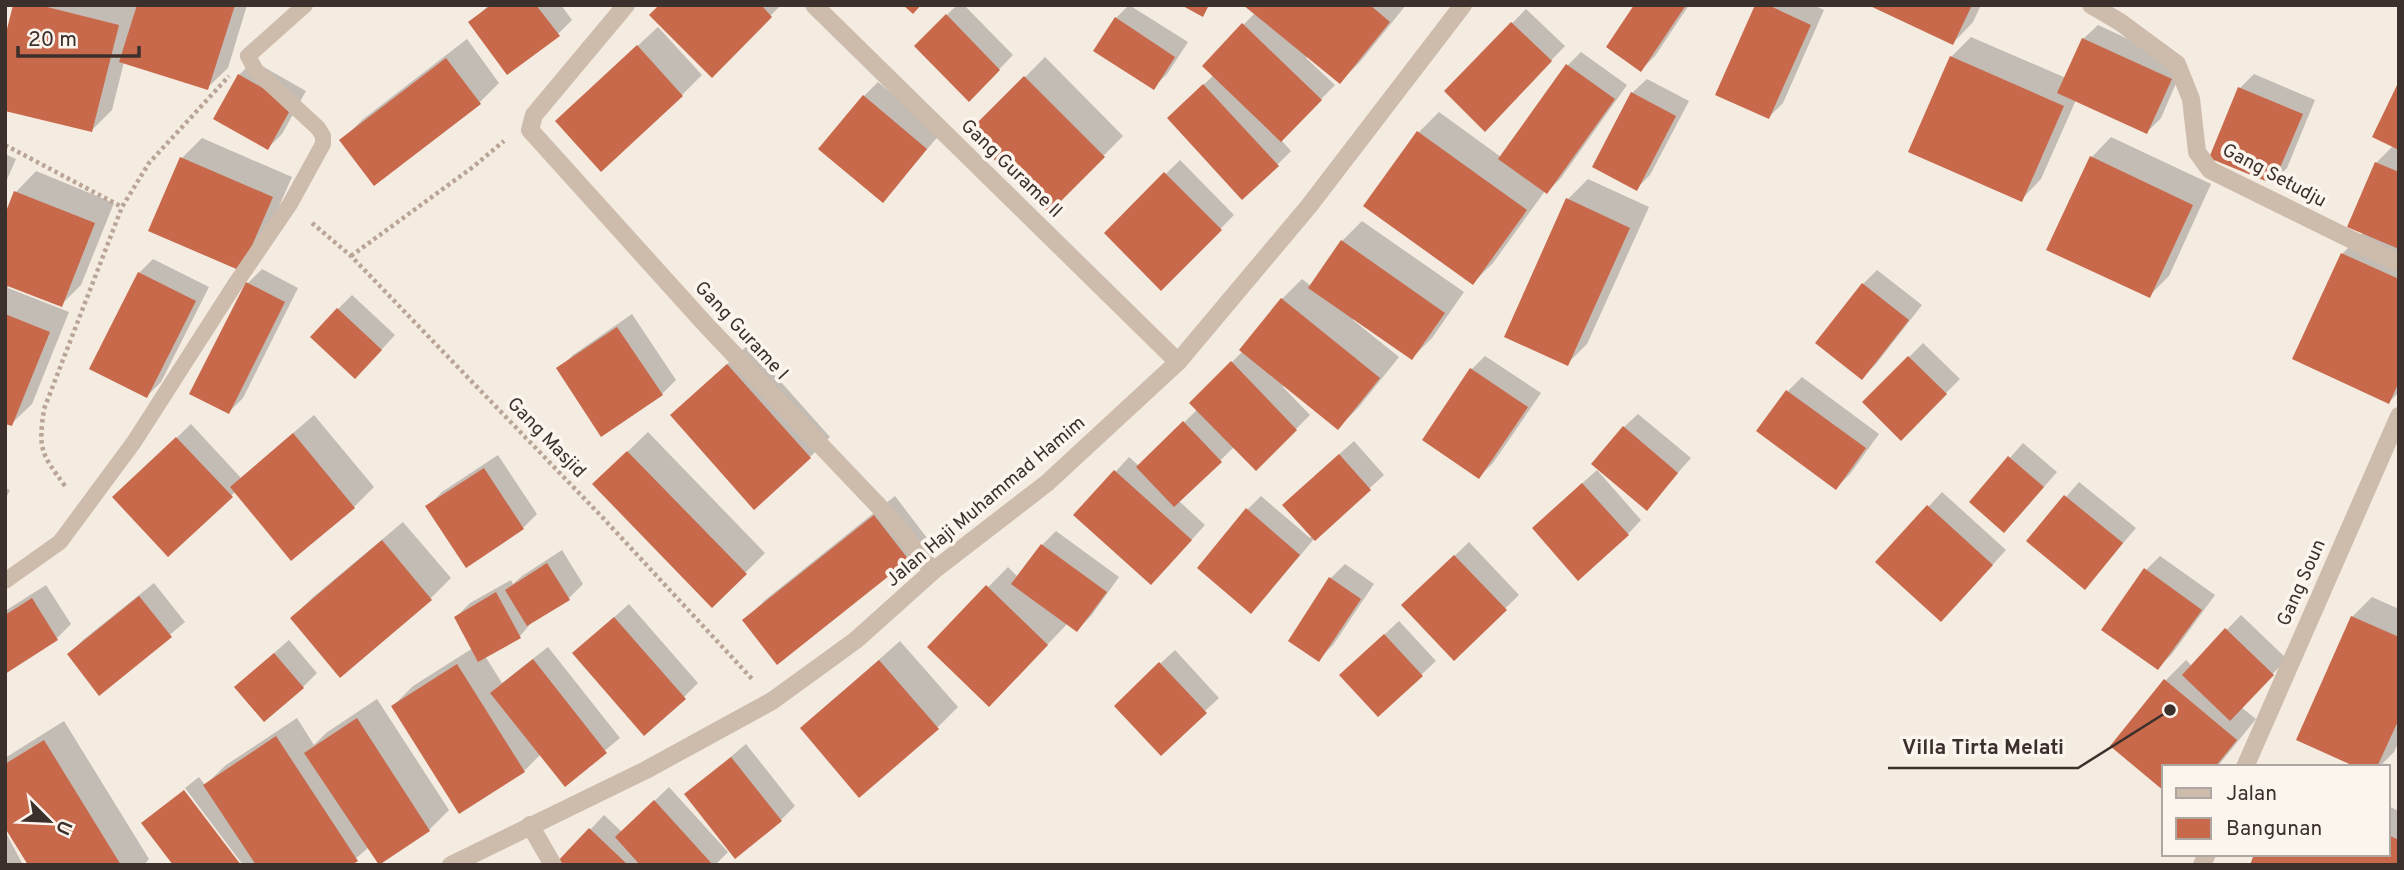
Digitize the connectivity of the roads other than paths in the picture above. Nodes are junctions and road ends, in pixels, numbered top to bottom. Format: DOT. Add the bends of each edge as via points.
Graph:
graph roads {
  1 [pos="304,5"];
  2 [pos="626,5"];
  3 [pos="814,5"];
  4 [pos="1463,5"];
  5 [pos="2091,5"];
  6 [pos="2399,263"];
  7 [pos="1178,362"];
  8 [pos="2399,416"];
  9 [pos="933,571"];
  10 [pos="5,580"];
  11 [pos="2246,765"];
  12 [pos="530,825"];
  13 [pos="451,865"];
  14 [pos="553,865"];
  1 -- 10 [label="lane" via="248,56 256,71 318,128 323,144 290,204 134,442 55,547"];
  2 -- 9 [label="street, Gang Gurame I" via="534,115 530,130 706,325 890,517"];
  3 -- 7 [label="street, Gang Gurame II"];
  4 -- 7 [label="street, Jalan Haji Muhammad Hamim" via="1309,206"];
  5 -- 6 [label="street, Gang Setudju" via="2177,64 2191,99 2197,152 2210,170"];
  7 -- 9 [label="street, Jalan Haji Muhammad Hamim" via="1047,483"];
  8 -- 11 [label="street, Gang Soun"];
  9 -- 12 [label="street, Jalan Haji Muhammad Hamim" via="856,640 772,701 646,770"];
  12 -- 13 [label="street, Jalan Haji Muhammad Hamim"];
  12 -- 14 [label="street"];
}
